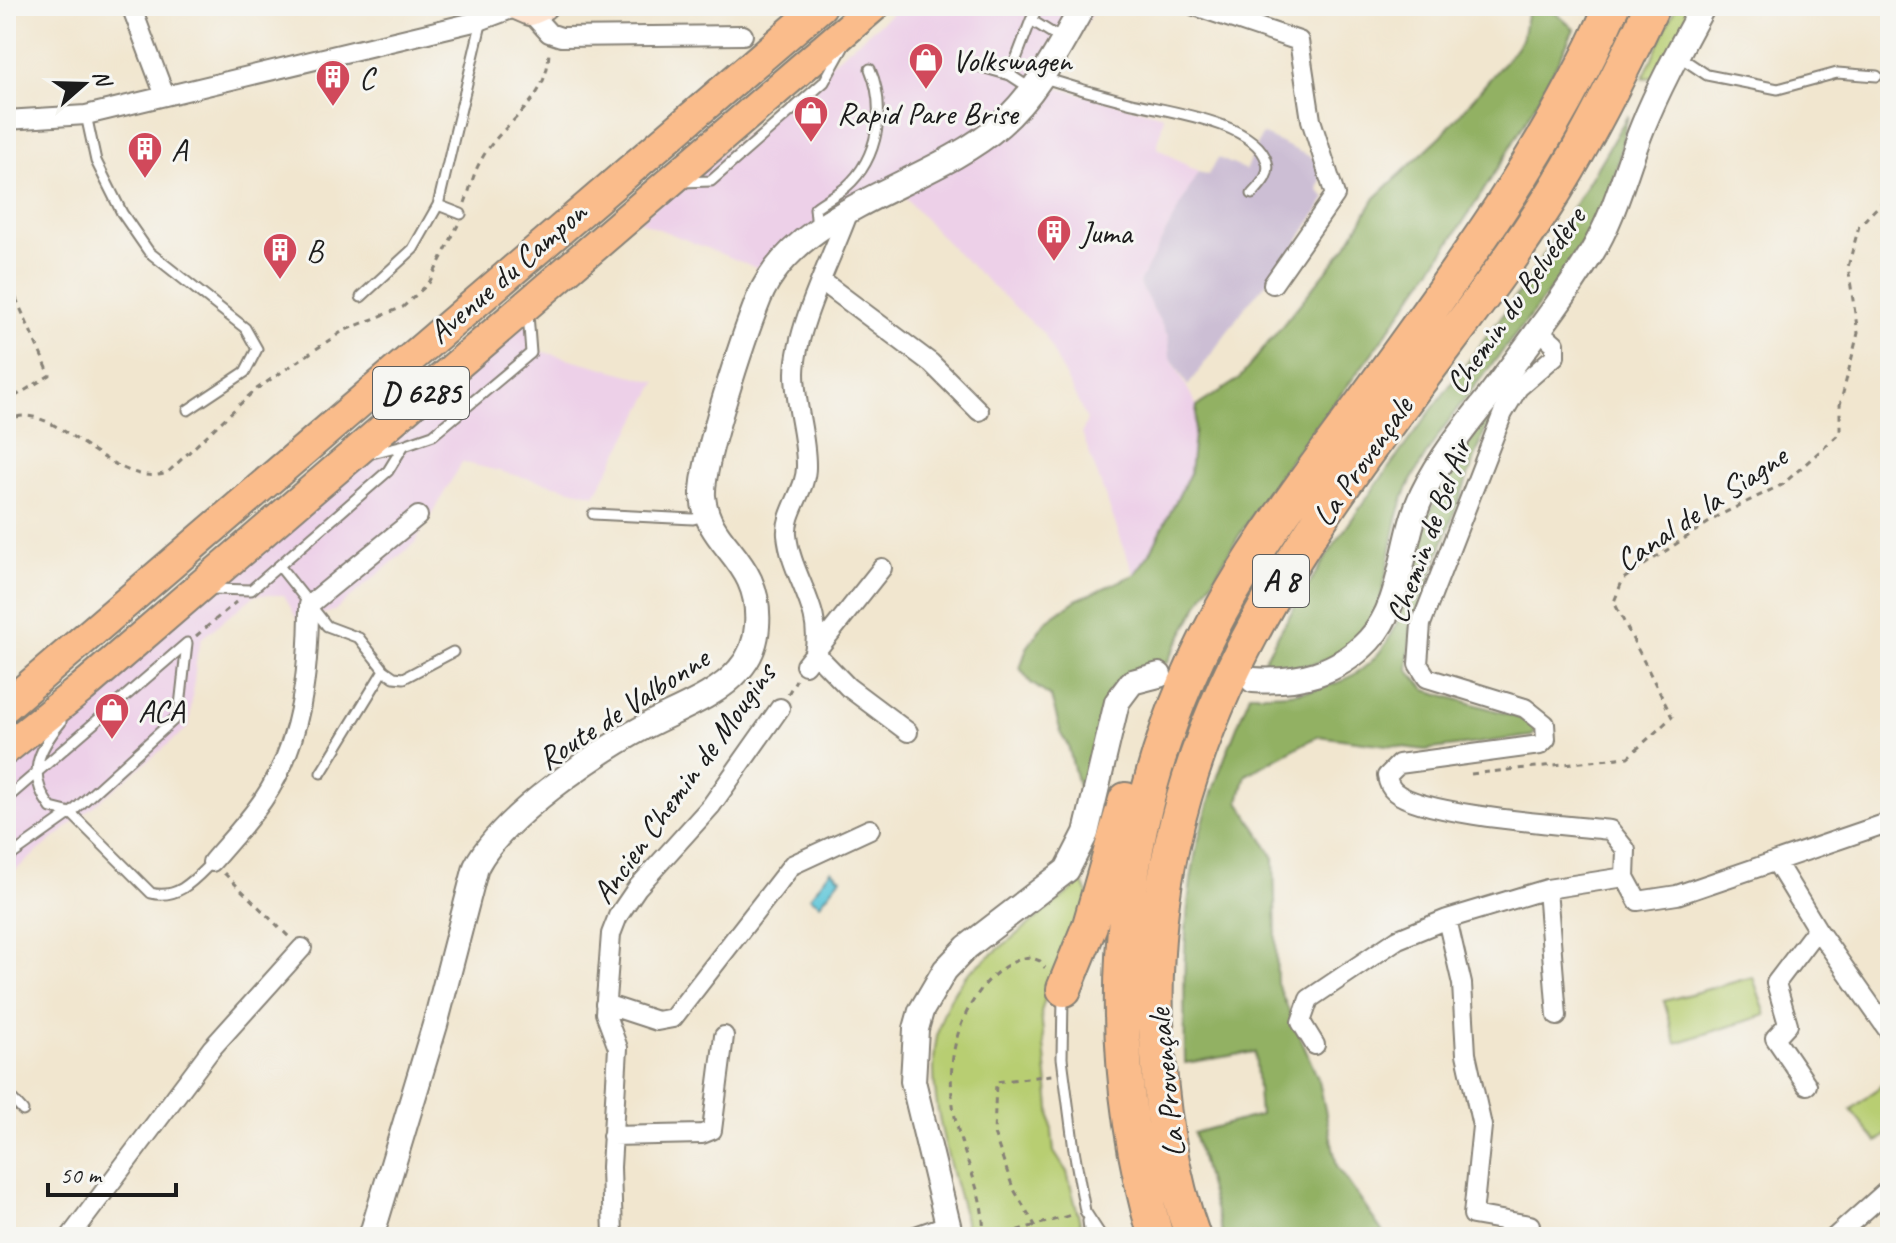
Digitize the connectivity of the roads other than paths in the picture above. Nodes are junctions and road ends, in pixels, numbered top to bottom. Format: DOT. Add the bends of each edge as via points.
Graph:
graph roads {
  1 [pos="131,6"];
  2 [pos="821,6"];
  3 [pos="874,6"];
  4 [pos="1039,6"];
  5 [pos="1083,6"];
  6 [pos="1195,6"];
  7 [pos="1612,6"];
  8 [pos="1652,6"];
  9 [pos="1703,6"];
  10 [pos="527,8"];
  11 [pos="482,20"];
  12 [pos="1031,20"];
  13 [pos="743,35"];
  14 [pos="1063,40"];
  15 [pos="1677,55"];
  16 [pos="964,62"];
  17 [pos="870,69"];
  18 [pos="1010,75"];
  19 [pos="1877,76"];
  20 [pos="1036,84"];
  21 [pos="165,96"];
  22 [pos="86,115"];
  23 [pos="6,120"];
  24 [pos="1252,194"];
  25 [pos="438,205"];
  26 [pos="849,211"];
  27 [pos="461,214"];
  28 [pos="819,231"];
  29 [pos="823,282"];
  30 [pos="1273,284"];
  31 [pos="361,297"];
  32 [pos="527,302"];
  33 [pos="1538,329"];
  34 [pos="188,410"];
  35 [pos="979,411"];
  36 [pos="404,445"];
  37 [pos="345,458"];
  38 [pos="593,514"];
  39 [pos="708,515"];
  40 [pos="418,516"];
  41 [pos="280,567"];
  42 [pos="882,568"];
  43 [pos="198,588"];
  44 [pos="309,605"];
  45 [pos="1206,639"];
  46 [pos="453,652"];
  47 [pos="810,658"];
  48 [pos="384,670"];
  49 [pos="1159,675"];
  50 [pos="1253,680"];
  51 [pos="82,688"];
  52 [pos="6,706"];
  53 [pos="780,708"];
  54 [pos="908,732"];
  55 [pos="6,749"];
  56 [pos="37,773"];
  57 [pos="321,773"];
  58 [pos="6,799"];
  59 [pos="71,813"];
  60 [pos="1890,822"];
  61 [pos="870,829"];
  62 [pos="6,859"];
  63 [pos="212,862"];
  64 [pos="1776,862"];
  65 [pos="1625,877"];
  66 [pos="1547,889"];
  67 [pos="1447,919"];
  68 [pos="1817,929"];
  69 [pos="302,948"];
  70 [pos="1064,989"];
  71 [pos="605,1004"];
  72 [pos="1557,1016"];
  73 [pos="1890,1033"];
  74 [pos="724,1036"];
  75 [pos="1315,1045"];
  76 [pos="1807,1085"];
  77 [pos="6,1092"];
  78 [pos="23,1111"];
  79 [pos="612,1136"];
  80 [pos="1890,1188"];
  81 [pos="1086,1216"];
  82 [pos="1530,1225"];
  83 [pos="950,1230"];
  84 [pos="70,1237"];
  85 [pos="371,1237"];
  86 [pos="613,1237"];
  87 [pos="913,1237"];
  88 [pos="1090,1237"];
  89 [pos="1102,1237"];
  90 [pos="1156,1237"];
  91 [pos="1193,1237"];
  92 [pos="1835,1237"];
  1 -- 21 [label="street"];
  2 -- 52 [label="main road, Avenue du Campon / D 6285"];
  3 -- 32 [label="main road, Avenue du Campon / D 6285"];
  4 -- 12 [label="lane"];
  5 -- 14 [label="street"];
  6 -- 30 [label="street" via="1299,41 1311,120 1335,195"];
  7 -- 45 [label="highway, La Provençale / A 8" via="1528,168 1290,503"];
  8 -- 91 [label="highway, La Provençale / A 8" via="1556,189 1272,595 1242,645 1197,754 1164,871 1156,974 1162,1104"];
  9 -- 15 [label="street, Chemin du Belvédère"];
  10 -- 11 [label="street"];
  10 -- 13 [label="street" via="549,33 571,38"];
  11 -- 21 [label="street"];
  11 -- 25 [label="lane"];
  12 -- 14 [label="lane"];
  12 -- 18 [label="lane"];
  14 -- 20 [label="street"];
  15 -- 19 [label="lane" via="1707,75 1778,89 1837,73"];
  15 -- 33 [label="street, Chemin du Belvédère" via="1643,127 1605,230"];
  16 -- 18 [label="lane"];
  17 -- 28 [label="lane" via="879,95 873,147 859,174 815,208"];
  18 -- 20 [label="lane"];
  20 -- 24 [label="lane" via="1210,121 1246,137 1268,164"];
  20 -- 26 [label="street" via="975,144"];
  21 -- 22 [label="street"];
  22 -- 23 [label="street"];
  22 -- 34 [label="lane" via="96,161 149,252 245,328 257,349 245,372"];
  25 -- 27 [label="lane"];
  25 -- 31 [label="lane" via="413,249"];
  26 -- 28 [label="street"];
  26 -- 29 [label="street, Ancien Chemin de Mougins"];
  28 -- 39 [label="street" via="779,265 759,297 706,473 703,496"];
  29 -- 35 [label="street" via="931,363"];
  29 -- 47 [label="street, Ancien Chemin de Mougins" via="798,352 796,406 806,464 787,528 816,623"];
  32 -- 36 [label="lane" via="531,353 433,435"];
  32 -- 37 [label="main road, Avenue du Campon / D 6285"];
  33 -- 50 [label="street, Chemin du Belvédère" via="1423,492 1391,603 1372,637 1355,654 1311,677"];
  33 -- 65 [label="street, Chemin de Bel Air" via="1555,344 1555,356 1518,388 1503,413 1421,624 1418,664 1427,678 1525,708 1545,724 1546,739 1540,745 1413,760 1387,776 1395,793 1431,806 1610,830 1626,850"];
  36 -- 37 [label="lane"];
  36 -- 41 [label="lane" via="388,471"];
  37 -- 43 [label="main road, Avenue du Campon / D 6285"];
  38 -- 39 [label="lane" via="693,519"];
  39 -- 85 [label="street, Route de Valbonne" via="753,582 758,607 753,647 720,687 620,741 533,805 484,851"];
  40 -- 44 [label="street"];
  41 -- 43 [label="lane" via="251,590"];
  41 -- 44 [label="lane"];
  42 -- 47 [label="street, Ancien Chemin de Mougins"];
  43 -- 51 [label="main road, Avenue du Campon / D 6285"];
  44 -- 48 [label="lane" via="327,626 359,638"];
  44 -- 63 [label="street" via="310,649 292,737 265,798"];
  45 -- 70 [label="highway" via="1146,738 1090,925"];
  45 -- 90 [label="highway, La Provençale / A 8" via="1154,773 1127,901 1122,963 1125,1093"];
  46 -- 48 [label="lane" via="404,678"];
  47 -- 54 [label="street, Ancien Chemin de Mougins"];
  48 -- 57 [label="lane"];
  49 -- 83 [label="street" via="1132,682 1117,702 1086,833 1067,870 967,947 945,970 921,1011 913,1081"];
  51 -- 55 [label="main road, Avenue du Campon / D 6285"];
  51 -- 56 [label="lane" via="43,744"];
  53 -- 71 [label="street, Ancien Chemin de Mougins" via="711,806 618,916 611,934"];
  56 -- 58 [label="lane"];
  56 -- 59 [label="lane" via="51,808"];
  56 -- 59 [label="lane" via="187,643 179,715"];
  59 -- 62 [label="lane"];
  59 -- 63 [label="lane" via="151,893 182,889"];
  60 -- 64 [label="street"];
  61 -- 71 [label="street" via="792,865 673,1018 657,1021"];
  64 -- 65 [label="street" via="1677,895 1638,901"];
  64 -- 68 [label="street"];
  65 -- 66 [label="street"];
  66 -- 67 [label="street"];
  66 -- 72 [label="street"];
  67 -- 75 [label="street" via="1398,939 1309,999 1301,1022"];
  67 -- 82 [label="street" via="1482,1126 1473,1215"];
  68 -- 73 [label="street"];
  68 -- 76 [label="street" via="1776,983 1788,1024 1775,1038"];
  69 -- 84 [label="street" via="212,1048"];
  70 -- 81 [label="lane" via="1063,1073"];
  71 -- 79 [label="street, Ancien Chemin de Mougins" via="618,1048"];
  74 -- 79 [label="street" via="712,1130"];
  77 -- 78 [label="lane"];
  79 -- 86 [label="street, Ancien Chemin de Mougins"];
  80 -- 92 [label="street"];
  81 -- 88 [label="lane"];
  81 -- 89 [label="lane"];
  83 -- 87 [label="street"];
}
